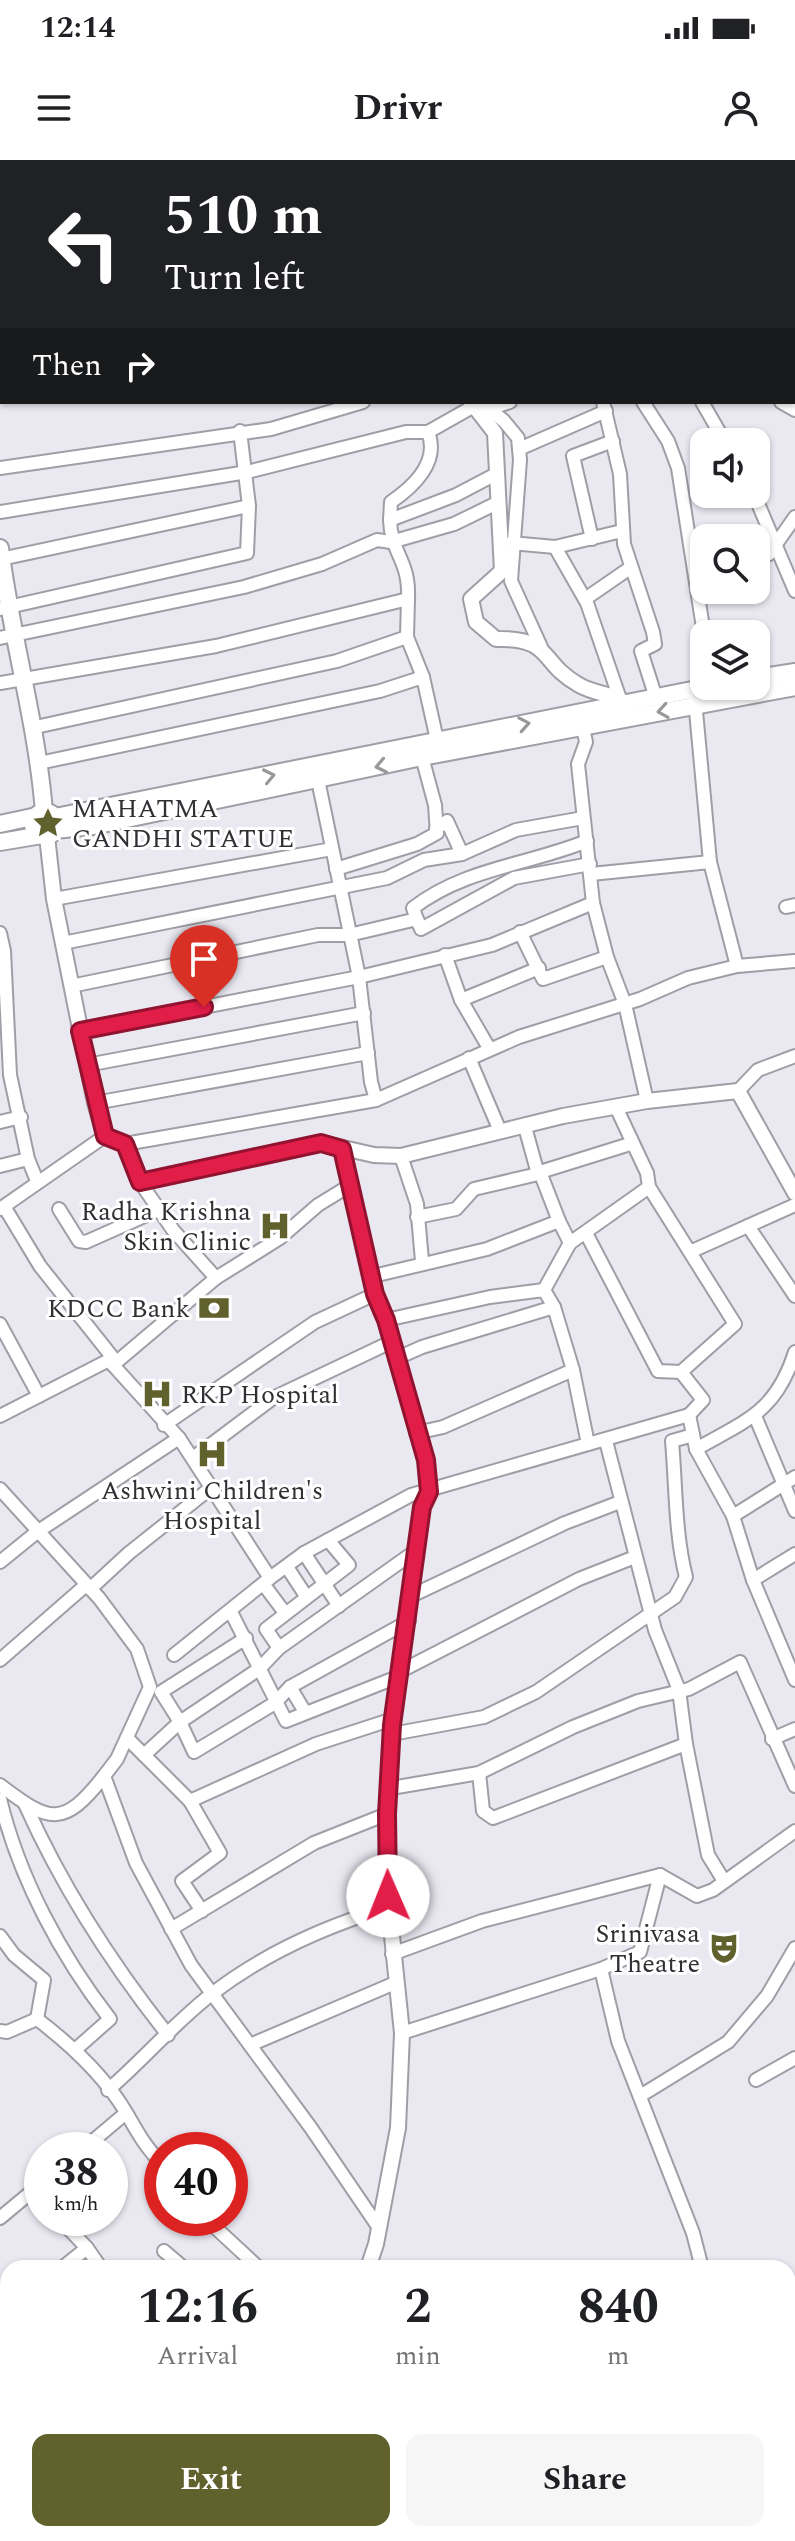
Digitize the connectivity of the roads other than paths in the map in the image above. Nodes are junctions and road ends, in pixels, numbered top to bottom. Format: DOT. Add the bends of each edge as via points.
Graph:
graph roads {
  1 [pos="356,404"];
  2 [pos="644,404"];
  3 [pos="703,404"];
  4 [pos="479,405"];
  5 [pos="605,407"];
  6 [pos="717,428"];
  7 [pos="240,431"];
  8 [pos="428,432"];
  9 [pos="613,441"];
  10 [pos="519,449"];
  11 [pos="0,468"];
  12 [pos="247,472"];
  13 [pos="496,474"];
  14 [pos="497,503"];
  15 [pos="249,506"];
  16 [pos="761,508"];
  17 [pos="0,512"];
  18 [pos="795,517"];
  19 [pos="390,520"];
  20 [pos="690,528"];
  21 [pos="622,531"];
  22 [pos="503,536"];
  23 [pos="592,539"];
  24 [pos="391,542"];
  25 [pos="777,543"];
  26 [pos="515,546"];
  27 [pos="555,547"];
  28 [pos="0,553"];
  29 [pos="770,553"];
  30 [pos="630,568"];
  31 [pos="795,591"];
  32 [pos="408,599"];
  33 [pos="585,599"];
  34 [pos="4,608"];
  35 [pos="7,637"];
  36 [pos="407,637"];
  37 [pos="541,647"];
  38 [pos="795,672"];
  39 [pos="770,676"];
  40 [pos="423,677"];
  41 [pos="22,679"];
  42 [pos="0,683"];
  43 [pos="795,687"];
  44 [pos="770,690"];
  45 [pos="656,698"];
  46 [pos="690,700"];
  47 [pos="701,700"];
  48 [pos="622,702"];
  49 [pos="31,728"];
  50 [pos="583,728"];
  51 [pos="437,740"];
  52 [pos="422,757"];
  53 [pos="39,763"];
  54 [pos="318,780"];
  55 [pos="583,818"];
  56 [pos="0,824"];
  57 [pos="47,824"];
  58 [pos="436,829"];
  59 [pos="587,841"];
  60 [pos="0,842"];
  61 [pos="332,849"];
  62 [pos="462,854"];
  63 [pos="710,862"];
  64 [pos="336,869"];
  65 [pos="591,869"];
  66 [pos="340,887"];
  67 [pos="54,899"];
  68 [pos="593,903"];
  69 [pos="419,924"];
  70 [pos="520,932"];
  71 [pos="0,933"];
  72 [pos="349,935"];
  73 [pos="63,943"];
  74 [pos="2,952"];
  75 [pos="445,955"];
  76 [pos="607,957"];
  77 [pos="795,961"];
  78 [pos="737,966"];
  79 [pos="539,968"];
  80 [pos="359,977"];
  81 [pos="71,986"];
  82 [pos="2,991"];
  83 [pos="461,1000"];
  84 [pos="625,1004"];
  85 [pos="364,1013"];
  86 [pos="80,1031"];
  87 [pos="489,1048"];
  88 [pos="368,1053"];
  89 [pos="795,1056"];
  90 [pos="469,1058"];
  91 [pos="87,1065"];
  92 [pos="5,1076"];
  93 [pos="738,1091"];
  94 [pos="376,1100"];
  95 [pos="647,1101"];
  96 [pos="95,1103"];
  97 [pos="616,1107"];
  98 [pos="21,1117"];
  99 [pos="0,1122"];
  100 [pos="525,1127"];
  101 [pos="500,1131"];
  102 [pos="105,1136"];
  103 [pos="125,1144"];
  104 [pos="630,1144"];
  105 [pos="342,1149"];
  106 [pos="401,1156"];
  107 [pos="28,1159"];
  108 [pos="0,1166"];
  109 [pos="539,1173"];
  110 [pos="37,1181"];
  111 [pos="140,1182"];
  112 [pos="349,1186"];
  113 [pos="649,1187"];
  114 [pos="795,1193"];
  115 [pos="2,1209"];
  116 [pos="59,1209"];
  117 [pos="158,1210"];
  118 [pos="793,1212"];
  119 [pos="417,1217"];
  120 [pos="559,1221"];
  121 [pos="748,1226"];
  122 [pos="587,1235"];
  123 [pos="570,1243"];
  124 [pos="692,1251"];
  125 [pos="422,1261"];
  126 [pos="373,1276"];
  127 [pos="216,1278"];
  128 [pos="544,1290"];
  129 [pos="375,1294"];
  130 [pos="795,1296"];
  131 [pos="554,1307"];
  132 [pos="386,1320"];
  133 [pos="0,1324"];
  134 [pos="391,1342"];
  135 [pos="795,1352"];
  136 [pos="395,1359"];
  137 [pos="113,1361"];
  138 [pos="573,1370"];
  139 [pos="681,1372"];
  140 [pos="39,1396"];
  141 [pos="689,1415"];
  142 [pos="0,1416"];
  143 [pos="755,1416"];
  144 [pos="164,1425"];
  145 [pos="416,1433"];
  146 [pos="179,1438"];
  147 [pos="606,1441"];
  148 [pos="694,1442"];
  149 [pos="588,1444"];
  150 [pos="193,1458"];
  151 [pos="790,1479"];
  152 [pos="212,1487"];
  153 [pos="0,1489"];
  154 [pos="429,1492"];
  155 [pos="620,1502"];
  156 [pos="5,1503"];
  157 [pos="795,1511"];
  158 [pos="733,1516"];
  159 [pos="37,1532"];
  160 [pos="328,1540"];
  161 [pos="417,1550"];
  162 [pos="304,1553"];
  163 [pos="795,1554"];
  164 [pos="635,1557"];
  165 [pos="0,1562"];
  166 [pos="287,1567"];
  167 [pos="753,1580"];
  168 [pos="267,1581"];
  169 [pos="322,1583"];
  170 [pos="88,1587"];
  171 [pos="306,1596"];
  172 [pos="411,1596"];
  173 [pos="339,1606"];
  174 [pos="231,1612"];
  175 [pos="285,1613"];
  176 [pos="651,1615"];
  177 [pos="409,1621"];
  178 [pos="246,1638"];
  179 [pos="279,1648"];
  180 [pos="174,1655"];
  181 [pos="0,1660"];
  182 [pos="259,1669"];
  183 [pos="400,1673"];
  184 [pos="795,1680"];
  185 [pos="290,1687"];
  186 [pos="679,1690"];
  187 [pos="275,1703"];
  188 [pos="305,1712"];
  189 [pos="180,1722"];
  190 [pos="393,1726"];
  191 [pos="795,1729"];
  192 [pos="127,1738"];
  193 [pos="772,1739"];
  194 [pos="686,1744"];
  195 [pos="144,1755"];
  196 [pos="479,1773"];
  197 [pos="104,1776"];
  198 [pos="0,1785"];
  199 [pos="795,1786"];
  200 [pos="391,1788"];
  201 [pos="0,1799"];
  202 [pos="190,1801"];
  203 [pos="25,1804"];
  204 [pos="387,1814"];
  205 [pos="795,1831"];
  206 [pos="660,1875"];
  207 [pos="724,1881"];
  208 [pos="389,1907"];
  209 [pos="202,1911"];
  210 [pos="171,1929"];
  211 [pos="0,1936"];
  212 [pos="793,1953"];
  213 [pos="392,1954"];
  214 [pos="601,1969"];
  215 [pos="395,1983"];
  216 [pos="212,1993"];
  217 [pos="37,2019"];
  218 [pos="0,2031"];
  219 [pos="402,2033"];
  220 [pos="168,2035"];
  221 [pos="250,2045"];
  222 [pos="76,2049"];
  223 [pos="795,2058"];
  224 [pos="756,2080"];
  225 [pos="108,2090"];
  226 [pos="640,2096"];
  227 [pos="126,2113"];
  228 [pos="103,2132"];
  229 [pos="144,2145"];
  230 [pos="24,2198"];
  231 [pos="0,2218"];
  232 [pos="379,2228"];
  233 [pos="76,2236"];
  234 [pos="224,2236"];
  235 [pos="87,2248"];
  236 [pos="164,2251"];
  237 [pos="72,2260"];
  238 [pos="95,2260"];
  239 [pos="175,2260"];
  240 [pos="250,2260"];
  241 [pos="370,2260"];
  242 [pos="700,2260"];
  1 -- 7 [label="street" via="271,429"];
  2 -- 20 [label="street" via="678,468"];
  3 -- 6 [label="street"];
  4 -- 8 [label="street"];
  4 -- 10 [label="street" via="504,421 518,438"];
  4 -- 13 [label="street" via="495,433"];
  5 -- 9 [label="street"];
  5 -- 10 [label="street" via="554,437"];
  7 -- 11 [label="street"];
  7 -- 12 [label="street"];
  8 -- 12 [label="street" via="406,432"];
  8 -- 19 [label="street" via="430,459 413,487 391,502"];
  9 -- 21 [label="street"];
  9 -- 23 [label="street" via="573,456"];
  10 -- 26 [label="street"];
  12 -- 15 [label="street"];
  12 -- 17 [label="street"];
  13 -- 14 [label="street"];
  13 -- 19 [label="street"];
  14 -- 22 [label="street"];
  14 -- 24 [label="street" via="454,524"];
  15 -- 28 [label="street"];
  15 -- 34 [label="street" via="247,553"];
  16 -- 25 [label="street"];
  18 -- 25 [label="street"];
  19 -- 24 [label="street"];
  21 -- 23 [label="street"];
  21 -- 30 [label="street"];
  22 -- 26 [label="street"];
  22 -- 37 [label="street" via="502,571 471,599 476,622 496,639 523,638"];
  23 -- 27 [label="street"];
  24 -- 32 [label="street" via="404,559"];
  24 -- 35 [label="street" via="377,540 322,564 244,587"];
  25 -- 29 [label="street"];
  25 -- 31 [label="street"];
  26 -- 27 [label="street"];
  26 -- 37 [label="street" via="511,581"];
  27 -- 33 [label="street"];
  28 -- 34 [label="main road"];
  30 -- 33 [label="street"];
  30 -- 45 [label="street" via="653,632 655,644 641,651"];
  32 -- 36 [label="street"];
  32 -- 41 [label="street" via="216,646"];
  33 -- 48 [label="street"];
  34 -- 35 [label="main road"];
  35 -- 41 [label="main road"];
  36 -- 40 [label="street"];
  36 -- 49 [label="street" via="337,661"];
  37 -- 48 [label="street" via="579,685"];
  38 -- 39 [label="main road"];
  40 -- 51 [label="street"];
  40 -- 53 [label="street" via="270,716"];
  41 -- 42 [label="street"];
  41 -- 49 [label="main road"];
  43 -- 44 [label="main road"];
  45 -- 46 [label="main road"];
  45 -- 48 [label="main road"];
  47 -- 50 [label="main road, one-way"];
  47 -- 63 [label="street"];
  51 -- 48 [label="main road, one-way"];
  49 -- 53 [label="main road"];
  50 -- 52 [label="main road"];
  50 -- 55 [label="street" via="586,742 578,764"];
  57 -- 51 [label="main road, one-way"];
  52 -- 54 [label="main road, one-way"];
  52 -- 58 [label="street"];
  53 -- 57 [label="main road"];
  54 -- 57 [label="main road"];
  54 -- 61 [label="street"];
  55 -- 59 [label="street"];
  55 -- 62 [label="street" via="516,830"];
  56 -- 57 [label="main road"];
  57 -- 60 [label="main road"];
  57 -- 67 [label="street"];
  58 -- 62 [label="street" via="447,821"];
  58 -- 64 [label="street" via="417,844"];
  59 -- 65 [label="street"];
  59 -- 69 [label="street" via="435,891 413,908"];
  61 -- 64 [label="street"];
  61 -- 67 [label="street"];
  62 -- 66 [label="street" via="424,860 387,878"];
  63 -- 65 [label="street"];
  63 -- 78 [label="street"];
  64 -- 66 [label="street"];
  65 -- 68 [label="street"];
  65 -- 69 [label="street" via="514,878"];
  66 -- 72 [label="street"];
  66 -- 73 [label="street"];
  67 -- 73 [label="street"];
  68 -- 70 [label="street"];
  68 -- 76 [label="street"];
  69 -- 72 [label="street"];
  70 -- 75 [label="street" via="492,945"];
  70 -- 79 [label="street"];
  71 -- 74 [label="street"];
  72 -- 80 [label="street"];
  72 -- 81 [label="street" via="252,947"];
  73 -- 81 [label="street"];
  74 -- 82 [label="street"];
  75 -- 80 [label="street"];
  75 -- 83 [label="street"];
  76 -- 79 [label="street" via="543,979"];
  76 -- 84 [label="street"];
  77 -- 78 [label="street"];
  78 -- 84 [label="street" via="688,978"];
  79 -- 83 [label="street"];
  80 -- 85 [label="street"];
  80 -- 86 [label="street"];
  81 -- 86 [label="street"];
  82 -- 92 [label="street"];
  83 -- 87 [label="street"];
  84 -- 87 [label="street"];
  84 -- 95 [label="street"];
  85 -- 88 [label="street"];
  85 -- 91 [label="street"];
  86 -- 91 [label="street"];
  87 -- 90 [label="street"];
  88 -- 94 [label="street"];
  88 -- 96 [label="street"];
  89 -- 93 [label="street" via="758,1070"];
  90 -- 94 [label="street"];
  90 -- 101 [label="street"];
  91 -- 96 [label="street"];
  92 -- 98 [label="street"];
  93 -- 95 [label="street"];
  93 -- 114 [label="street"];
  94 -- 103 [label="street"];
  95 -- 97 [label="street"];
  96 -- 102 [label="street"];
  97 -- 100 [label="street"];
  97 -- 104 [label="street"];
  98 -- 99 [label="street"];
  98 -- 107 [label="street"];
  100 -- 101 [label="street"];
  100 -- 109 [label="street"];
  101 -- 106 [label="street"];
  102 -- 103 [label="street"];
  102 -- 110 [label="street"];
  103 -- 111 [label="street"];
  104 -- 109 [label="street"];
  104 -- 113 [label="street"];
  105 -- 106 [label="street"];
  105 -- 111 [label="street" via="321,1143"];
  105 -- 112 [label="street"];
  106 -- 119 [label="street"];
  107 -- 108 [label="street"];
  107 -- 110 [label="street"];
  109 -- 119 [label="street" via="474,1189 456,1209"];
  109 -- 120 [label="street"];
  110 -- 115 [label="street"];
  111 -- 117 [label="street"];
  112 -- 126 [label="street"];
  112 -- 127 [label="street"];
  113 -- 122 [label="street"];
  113 -- 124 [label="street"];
  115 -- 137 [label="street"];
  116 -- 117 [label="street" via="79,1241 86,1242"];
  117 -- 127 [label="street"];
  118 -- 121 [label="street"];
  119 -- 125 [label="street"];
  120 -- 123 [label="street"];
  120 -- 125 [label="street" via="487,1249"];
  121 -- 124 [label="street"];
  121 -- 130 [label="street"];
  122 -- 123 [label="street"];
  122 -- 139 [label="street" via="658,1371"];
  123 -- 128 [label="street"];
  124 -- 139 [label="street" via="735,1324"];
  125 -- 126 [label="street" via="420,1267"];
  126 -- 129 [label="street"];
  127 -- 137 [label="street"];
  128 -- 131 [label="street"];
  128 -- 132 [label="street"];
  129 -- 132 [label="street"];
  129 -- 144 [label="street" via="315,1322"];
  131 -- 136 [label="street"];
  131 -- 138 [label="street"];
  132 -- 134 [label="street"];
  133 -- 140 [label="street"];
  134 -- 136 [label="street"];
  134 -- 150 [label="street" via="273,1398"];
  135 -- 143 [label="street" via="787,1380"];
  136 -- 145 [label="street"];
  137 -- 140 [label="street"];
  137 -- 144 [label="street"];
  138 -- 145 [label="street" via="443,1427"];
  138 -- 149 [label="street"];
  139 -- 141 [label="street" via="703,1400"];
  140 -- 142 [label="street"];
  141 -- 147 [label="street"];
  141 -- 148 [label="street"];
  143 -- 148 [label="street"];
  143 -- 151 [label="street"];
  144 -- 146 [label="street"];
  145 -- 154 [label="street"];
  146 -- 150 [label="street"];
  146 -- 159 [label="street"];
  147 -- 149 [label="street"];
  147 -- 155 [label="street"];
  148 -- 158 [label="street"];
  148 -- 176 [label="street" via="672,1441 677,1543 686,1577 675,1597"];
  149 -- 154 [label="street"];
  150 -- 152 [label="street"];
  151 -- 157 [label="street"];
  151 -- 158 [label="street"];
  152 -- 168 [label="street"];
  152 -- 170 [label="street"];
  153 -- 156 [label="street"];
  154 -- 160 [label="street" via="389,1504"];
  154 -- 161 [label="street"];
  155 -- 164 [label="street"];
  155 -- 172 [label="street"];
  156 -- 159 [label="street"];
  158 -- 167 [label="street"];
  159 -- 165 [label="street"];
  159 -- 170 [label="street"];
  160 -- 162 [label="street"];
  160 -- 169 [label="street" via="349,1565"];
  161 -- 172 [label="street"];
  161 -- 173 [label="street"];
  162 -- 166 [label="street"];
  162 -- 169 [label="street"];
  163 -- 167 [label="street"];
  164 -- 176 [label="street"];
  164 -- 183 [label="street" via="579,1579"];
  166 -- 168 [label="street"];
  166 -- 171 [label="street"];
  167 -- 184 [label="street"];
  168 -- 174 [label="street"];
  168 -- 175 [label="street"];
  169 -- 171 [label="street"];
  169 -- 173 [label="street"];
  170 -- 181 [label="street"];
  170 -- 192 [label="street" via="137,1649 150,1687"];
  171 -- 175 [label="street"];
  172 -- 177 [label="street"];
  173 -- 179 [label="street"];
  174 -- 178 [label="street"];
  174 -- 180 [label="street"];
  175 -- 179 [label="street" via="266,1629"];
  176 -- 186 [label="street"];
  176 -- 190 [label="street" via="536,1692 484,1717"];
  177 -- 183 [label="street"];
  177 -- 185 [label="street"];
  178 -- 182 [label="street"];
  178 -- 189 [label="street" via="161,1692"];
  179 -- 182 [label="street"];
  182 -- 187 [label="street"];
  182 -- 189 [label="street"];
  183 -- 188 [label="street"];
  183 -- 190 [label="street"];
  185 -- 187 [label="street"];
  185 -- 188 [label="street"];
  186 -- 193 [label="street" via="740,1662"];
  186 -- 194 [label="street"];
  186 -- 196 [label="street" via="595,1718"];
  187 -- 188 [label="street" via="286,1721"];
  187 -- 189 [label="street" via="194,1752"];
  189 -- 195 [label="street"];
  190 -- 200 [label="street"];
  190 -- 202 [label="street" via="316,1744"];
  191 -- 193 [label="street"];
  192 -- 195 [label="street"];
  192 -- 197 [label="street"];
  193 -- 199 [label="street"];
  194 -- 196 [label="street" via="493,1818 483,1811"];
  194 -- 207 [label="street" via="708,1855"];
  195 -- 202 [label="street"];
  196 -- 200 [label="street"];
  197 -- 203 [label="street" via="71,1813 55,1817"];
  197 -- 210 [label="street" via="136,1863"];
  198 -- 203 [label="street"];
  200 -- 204 [label="street"];
  201 -- 222 [label="street" via="9,1836 50,1927 110,2019"];
  202 -- 209 [label="street" via="220,1853 182,1881"];
  203 -- 220 [label="street" via="71,1897 121,1976"];
  204 -- 208 [label="street"];
  204 -- 209 [label="street" via="314,1843"];
  205 -- 207 [label="street"];
  206 -- 207 [label="street" via="697,1896"];
  206 -- 213 [label="street" via="482,1921"];
  206 -- 214 [label="street" via="640,1952"];
  208 -- 213 [label="street"];
  208 -- 216 [label="street" via="286,1947"];
  209 -- 210 [label="street"];
  210 -- 216 [label="street"];
  211 -- 217 [label="street" via="44,1980"];
  212 -- 226 [label="street" via="767,1996 728,2042"];
  213 -- 215 [label="street"];
  214 -- 219 [label="street"];
  214 -- 226 [label="street" via="618,2041"];
  215 -- 219 [label="street"];
  215 -- 221 [label="street"];
  216 -- 220 [label="street"];
  216 -- 221 [label="street"];
  217 -- 218 [label="street"];
  217 -- 222 [label="street"];
  219 -- 232 [label="street" via="398,2128"];
  220 -- 225 [label="street"];
  221 -- 232 [label="street"];
  222 -- 225 [label="street"];
  223 -- 224 [label="street"];
  225 -- 227 [label="street"];
  226 -- 242 [label="street"];
  227 -- 228 [label="street"];
  227 -- 229 [label="street"];
  230 -- 231 [label="street"];
  232 -- 241 [label="street"];
  233 -- 235 [label="street"];
  234 -- 240 [label="street"];
  235 -- 237 [label="street"];
  235 -- 238 [label="street"];
  236 -- 239 [label="street"];
}
